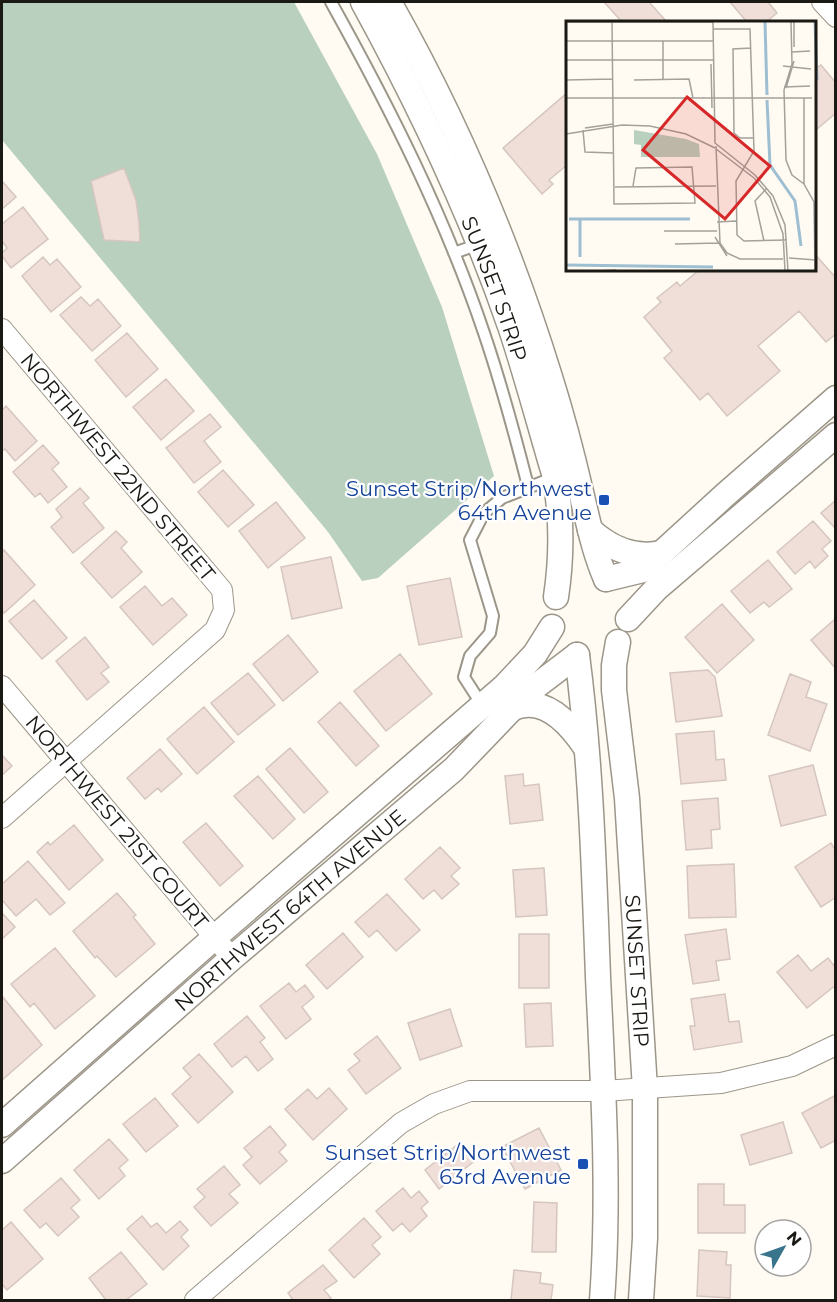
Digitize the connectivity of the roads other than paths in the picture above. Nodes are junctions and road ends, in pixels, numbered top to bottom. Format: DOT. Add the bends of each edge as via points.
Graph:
graph roads {
  1 [pos="331,2"];
  2 [pos="363,2"];
  3 [pos="389,2"];
  4 [pos="822,2"];
  5 [pos="836,17"];
  6 [pos="443,133"];
  7 [pos="479,244"];
  8 [pos="454,253"];
  9 [pos="2,329"];
  10 [pos="836,398"];
  11 [pos="836,435"];
  12 [pos="555,477"];
  13 [pos="528,486"];
  14 [pos="590,530"];
  15 [pos="662,553"];
  16 [pos="606,579"];
  17 [pos="556,597"];
  18 [pos="628,619"];
  19 [pos="552,627"];
  20 [pos="618,642"];
  21 [pos="576,655"];
  22 [pos="2,686"];
  23 [pos="482,706"];
  24 [pos="511,709"];
  25 [pos="586,750"];
  26 [pos="66,762"];
  27 [pos="2,818"];
  28 [pos="215,937"];
  29 [pos="232,958"];
  30 [pos="836,1044"];
  31 [pos="645,1089"];
  32 [pos="603,1091"];
  33 [pos="2,1125"];
  34 [pos="2,1161"];
  35 [pos="195,1300"];
  36 [pos="602,1300"];
  37 [pos="641,1300"];
  1 -- 8 [label="lane" via="382,94"];
  2 -- 6 [label="street, SUNSET STRIP"];
  3 -- 6 [label="street, SUNSET STRIP" via="416,50"];
  4 -- 5 [label="street"];
  6 -- 7 [label="street, SUNSET STRIP"];
  6 -- 14 [label="street, SUNSET STRIP" via="499,234 527,308 561,412"];
  7 -- 8 [label="lane"];
  7 -- 12 [label="street, SUNSET STRIP" via="510,328"];
  8 -- 13 [label="lane" via="484,331"];
  9 -- 26 [label="street, NORTHWEST 22ND STREET" via="222,590 224,610 215,630"];
  10 -- 15 [label="street"];
  11 -- 18 [label="street" via="656,589"];
  12 -- 13 [label="lane"];
  12 -- 17 [label="street, SUNSET STRIP" via="561,528"];
  13 -- 23 [label="lane" via="502,498 484,513 470,540 493,616 490,633 470,656 464,677"];
  14 -- 15 [label="street" via="604,542 628,553"];
  14 -- 16 [label="street, SUNSET STRIP"];
  15 -- 16 [label="street" via="643,570"];
  16 -- 17 [label="street" via="581,578"];
  16 -- 18 [label="street" via="624,598"];
  17 -- 19 [label="street"];
  18 -- 20 [label="street"];
  19 -- 21 [label="street" via="562,646"];
  19 -- 23 [label="street, NORTHWEST 64TH AVENUE" via="519,673"];
  20 -- 21 [label="street" via="600,655"];
  20 -- 31 [label="street, SUNSET STRIP" via="614,690 627,798"];
  21 -- 24 [label="street, NORTHWEST 64TH AVENUE"];
  21 -- 25 [label="street, SUNSET STRIP"];
  22 -- 26 [label="street, NORTHWEST 21ST COURT"];
  23 -- 28 [label="street, NORTHWEST 64TH AVENUE"];
  24 -- 25 [label="street" via="527,704 547,709 568,724"];
  24 -- 29 [label="street, NORTHWEST 64TH AVENUE" via="454,769"];
  25 -- 32 [label="street, SUNSET STRIP" via="593,830"];
  26 -- 27 [label="street"];
  26 -- 28 [label="street, NORTHWEST 21ST COURT"];
  28 -- 29 [label="street, NORTHWEST 21ST COURT"];
  28 -- 33 [label="street, NORTHWEST 64TH AVENUE"];
  29 -- 34 [label="street, NORTHWEST 64TH AVENUE"];
  30 -- 31 [label="street" via="792,1066 721,1083"];
  31 -- 32 [label="street"];
  31 -- 37 [label="street, SUNSET STRIP"];
  32 -- 35 [label="street" via="470,1091 435,1104 401,1123"];
  32 -- 36 [label="street, SUNSET STRIP" via="607,1173"];
}
